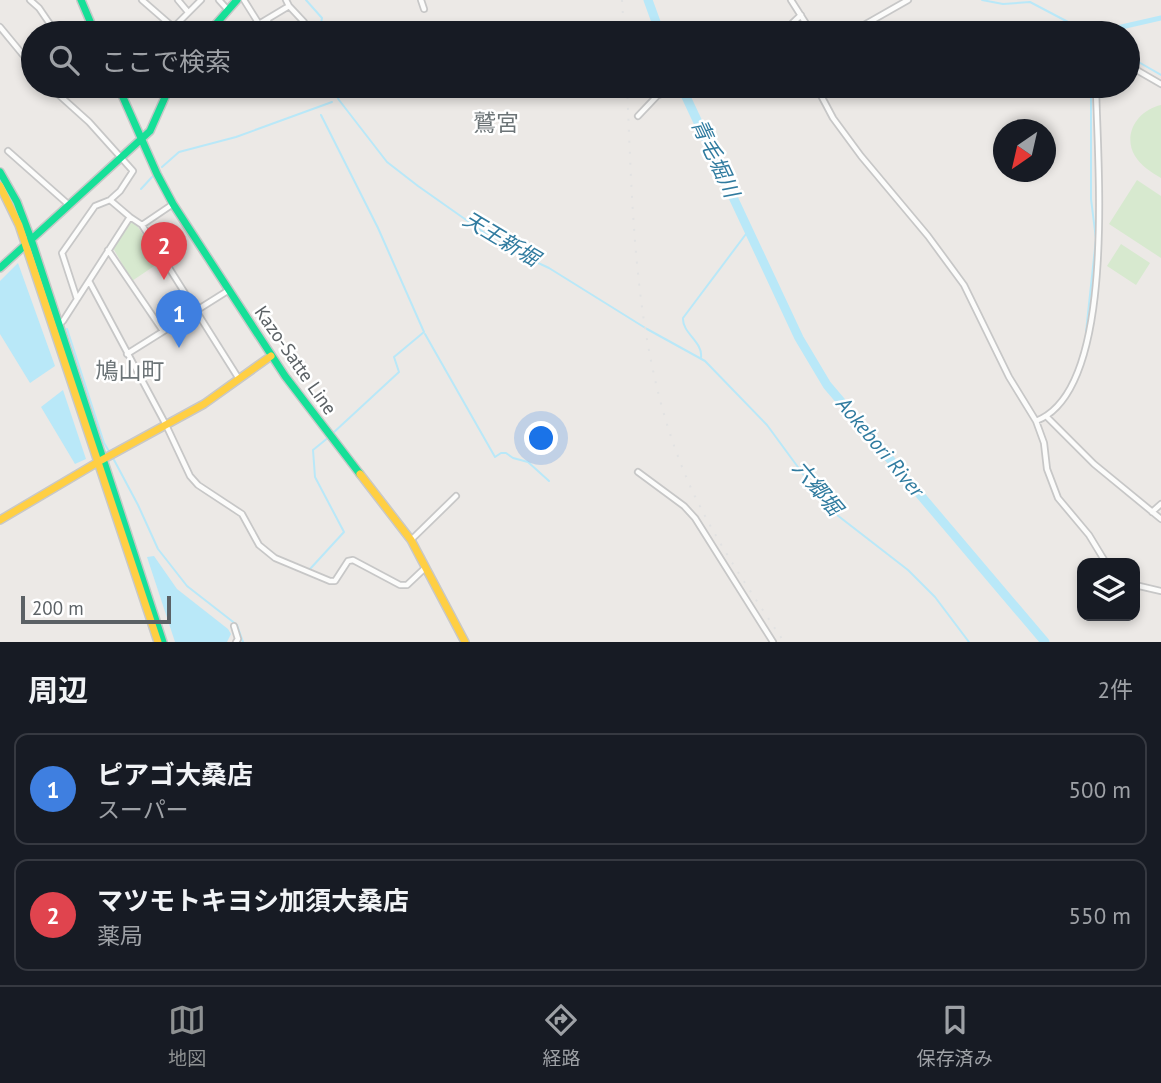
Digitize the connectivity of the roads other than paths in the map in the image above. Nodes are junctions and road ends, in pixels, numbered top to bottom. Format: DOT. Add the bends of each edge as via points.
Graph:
graph roads {
  1 [pos="30,0"];
  2 [pos="81,0"];
  3 [pos="142,0"];
  4 [pos="178,0"];
  5 [pos="201,0"];
  6 [pos="219,0"];
  7 [pos="237,0"];
  8 [pos="244,0"];
  9 [pos="286,0"];
  10 [pos="421,0"];
  11 [pos="791,0"];
  12 [pos="908,0"];
  13 [pos="289,6"];
  14 [pos="424,9"];
  15 [pos="228,10"];
  16 [pos="188,12"];
  17 [pos="801,15"];
  18 [pos="268,19"];
  19 [pos="48,21"];
  20 [pos="90,21"];
  21 [pos="166,21"];
  22 [pos="179,21"];
  23 [pos="218,21"];
  24 [pos="258,21"];
  25 [pos="265,21"];
  26 [pos="303,21"];
  27 [pos="795,21"];
  28 [pos="805,21"];
  29 [pos="871,21"];
  30 [pos="0,27"];
  31 [pos="21,52"];
  32 [pos="1140,72"];
  33 [pos="1161,84"];
  34 [pos="62,98"];
  35 [pos="123,98"];
  36 [pos="165,98"];
  37 [pos="655,98"];
  38 [pos="822,98"];
  39 [pos="1096,98"];
  40 [pos="638,116"];
  41 [pos="141,140"];
  42 [pos="8,151"];
  43 [pos="122,157"];
  44 [pos="0,172"];
  45 [pos="0,186"];
  46 [pos="110,201"];
  47 [pos="173,204"];
  48 [pos="69,205"];
  49 [pos="130,217"];
  50 [pos="142,225"];
  51 [pos="28,242"];
  52 [pos="108,250"];
  53 [pos="0,268"];
  54 [pos="89,281"];
  55 [pos="229,289"];
  56 [pos="77,300"];
  57 [pos="195,311"];
  58 [pos="56,326"];
  59 [pos="163,331"];
  60 [pos="127,354"];
  61 [pos="271,356"];
  62 [pos="240,379"];
  63 [pos="1047,417"];
  64 [pos="1037,421"];
  65 [pos="166,425"];
  66 [pos="100,460"];
  67 [pos="638,472"];
  68 [pos="456,496"];
  69 [pos="1161,504"];
  70 [pos="1152,512"];
  71 [pos="1161,519"];
  72 [pos="0,520"];
  73 [pos="411,540"];
  74 [pos="1103,558"];
  75 [pos="425,568"];
  76 [pos="1140,585"];
  77 [pos="1161,591"];
  78 [pos="234,626"];
  79 [pos="158,642"];
  80 [pos="163,642"];
  81 [pos="236,642"];
  82 [pos="465,642"];
  83 [pos="773,642"];
  1 -- 19 [label="street"];
  2 -- 20 [label="street"];
  3 -- 21 [label="street"];
  4 -- 16 [label="street"];
  5 -- 16 [label="street"];
  6 -- 15 [label="street"];
  7 -- 15 [label="street"];
  8 -- 24 [label="street"];
  9 -- 13 [label="street"];
  10 -- 14 [label="street"];
  11 -- 17 [label="street"];
  12 -- 29 [label="street"];
  13 -- 18 [label="street"];
  13 -- 26 [label="street"];
  15 -- 23 [label="street"];
  16 -- 22 [label="street"];
  17 -- 27 [label="street"];
  17 -- 28 [label="street"];
  18 -- 25 [label="street"];
  30 -- 31 [label="street"];
  32 -- 33 [label="street"];
  34 -- 43 [label="street"];
  35 -- 41 [label="street, Kazo-Satte Line"];
  36 -- 41 [label="street"];
  37 -- 40 [label="street"];
  38 -- 64 [label="street" via="861,156 964,285 1009,377"];
  39 -- 63 [label="street" via="1100,224 1092,319 1076,378"];
  41 -- 43 [label="street"];
  41 -- 47 [label="street, Kazo-Satte Line"];
  42 -- 48 [label="street"];
  43 -- 46 [label="street" via="133,171"];
  43 -- 48 [label="street"];
  44 -- 51 [label="street" via="17,202"];
  45 -- 51 [label="street"];
  46 -- 49 [label="street"];
  46 -- 56 [label="street" via="95,206 62,253"];
  47 -- 50 [label="street"];
  47 -- 55 [label="street, Kazo-Satte Line"];
  48 -- 51 [label="street"];
  49 -- 50 [label="street"];
  49 -- 52 [label="street"];
  50 -- 57 [label="street"];
  51 -- 53 [label="street"];
  51 -- 58 [label="street"];
  52 -- 54 [label="street"];
  52 -- 59 [label="street"];
  54 -- 56 [label="street"];
  54 -- 60 [label="street"];
  55 -- 57 [label="street"];
  55 -- 61 [label="street, Kazo-Satte Line"];
  56 -- 58 [label="street"];
  57 -- 59 [label="street"];
  57 -- 62 [label="street"];
  58 -- 66 [label="street"];
  59 -- 60 [label="street"];
  60 -- 65 [label="street"];
  61 -- 62 [label="street"];
  61 -- 73 [label="street, Kazo-Satte Line"];
  62 -- 65 [label="street"];
  63 -- 64 [label="street"];
  63 -- 70 [label="street"];
  64 -- 74 [label="street" via="1058,499"];
  65 -- 66 [label="street"];
  65 -- 75 [label="street" via="190,476 242,514 259,545 275,558 330,581 353,560 400,585 407,585"];
  66 -- 72 [label="street"];
  66 -- 79 [label="street"];
  66 -- 80 [label="street"];
  67 -- 83 [label="street" via="695,518"];
  68 -- 73 [label="street"];
  69 -- 70 [label="street"];
  70 -- 71 [label="street"];
  73 -- 75 [label="street, Kazo-Satte Line"];
  75 -- 82 [label="street, Kazo-Satte Line"];
  76 -- 77 [label="street"];
  78 -- 81 [label="street"];
}
